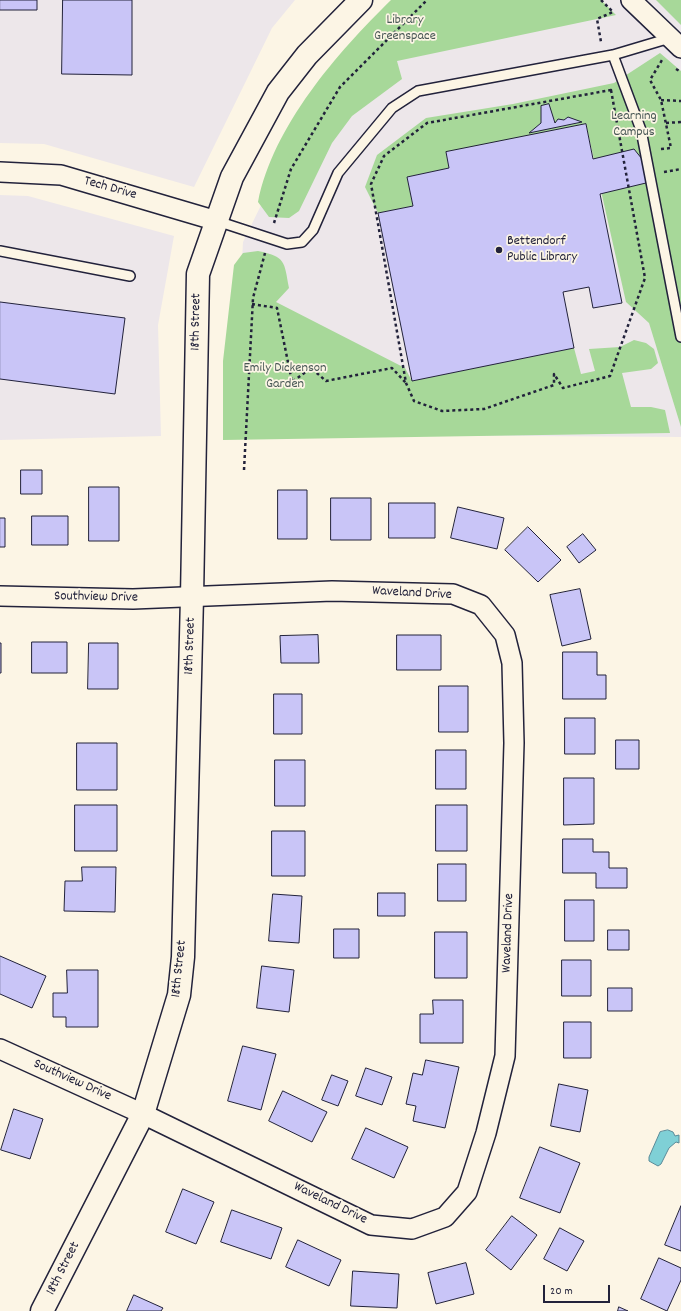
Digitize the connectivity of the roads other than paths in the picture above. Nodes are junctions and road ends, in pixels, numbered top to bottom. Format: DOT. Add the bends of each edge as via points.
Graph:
graph roads {
  1 [pos="361,0"];
  2 [pos="631,0"];
  3 [pos="675,43"];
  4 [pos="613,55"];
  5 [pos="0,172"];
  6 [pos="217,221"];
  7 [pos="0,251"];
  8 [pos="130,276"];
  9 [pos="681,337"];
  10 [pos="0,596"];
  11 [pos="192,597"];
  12 [pos="0,1049"];
  13 [pos="143,1114"];
  14 [pos="42,1311"];
  1 -- 6 [label="street, 18th Street" via="308,55 278,92 232,177"];
  2 -- 3 [label="street"];
  3 -- 4 [label="lane"];
  4 -- 6 [label="lane" via="418,91 392,108 338,173 313,230 302,242 287,244"];
  4 -- 9 [label="lane" via="641,130"];
  5 -- 6 [label="street, Tech Drive" via="60,175"];
  6 -- 11 [label="street, 18th Street" via="198,274"];
  7 -- 8 [label="lane"];
  10 -- 11 [label="street, Southview Drive" via="133,599"];
  11 -- 13 [label="street, 18th Street" via="182,965 179,995"];
  11 -- 13 [label="street, Waveland Drive" via="332,591 453,594 481,605 505,635 512,663 514,743 505,1056 486,1133 467,1192 445,1217 412,1229 370,1224"];
  12 -- 13 [label="street, Southview Drive"];
  13 -- 14 [label="street, 18th Street"];
}
